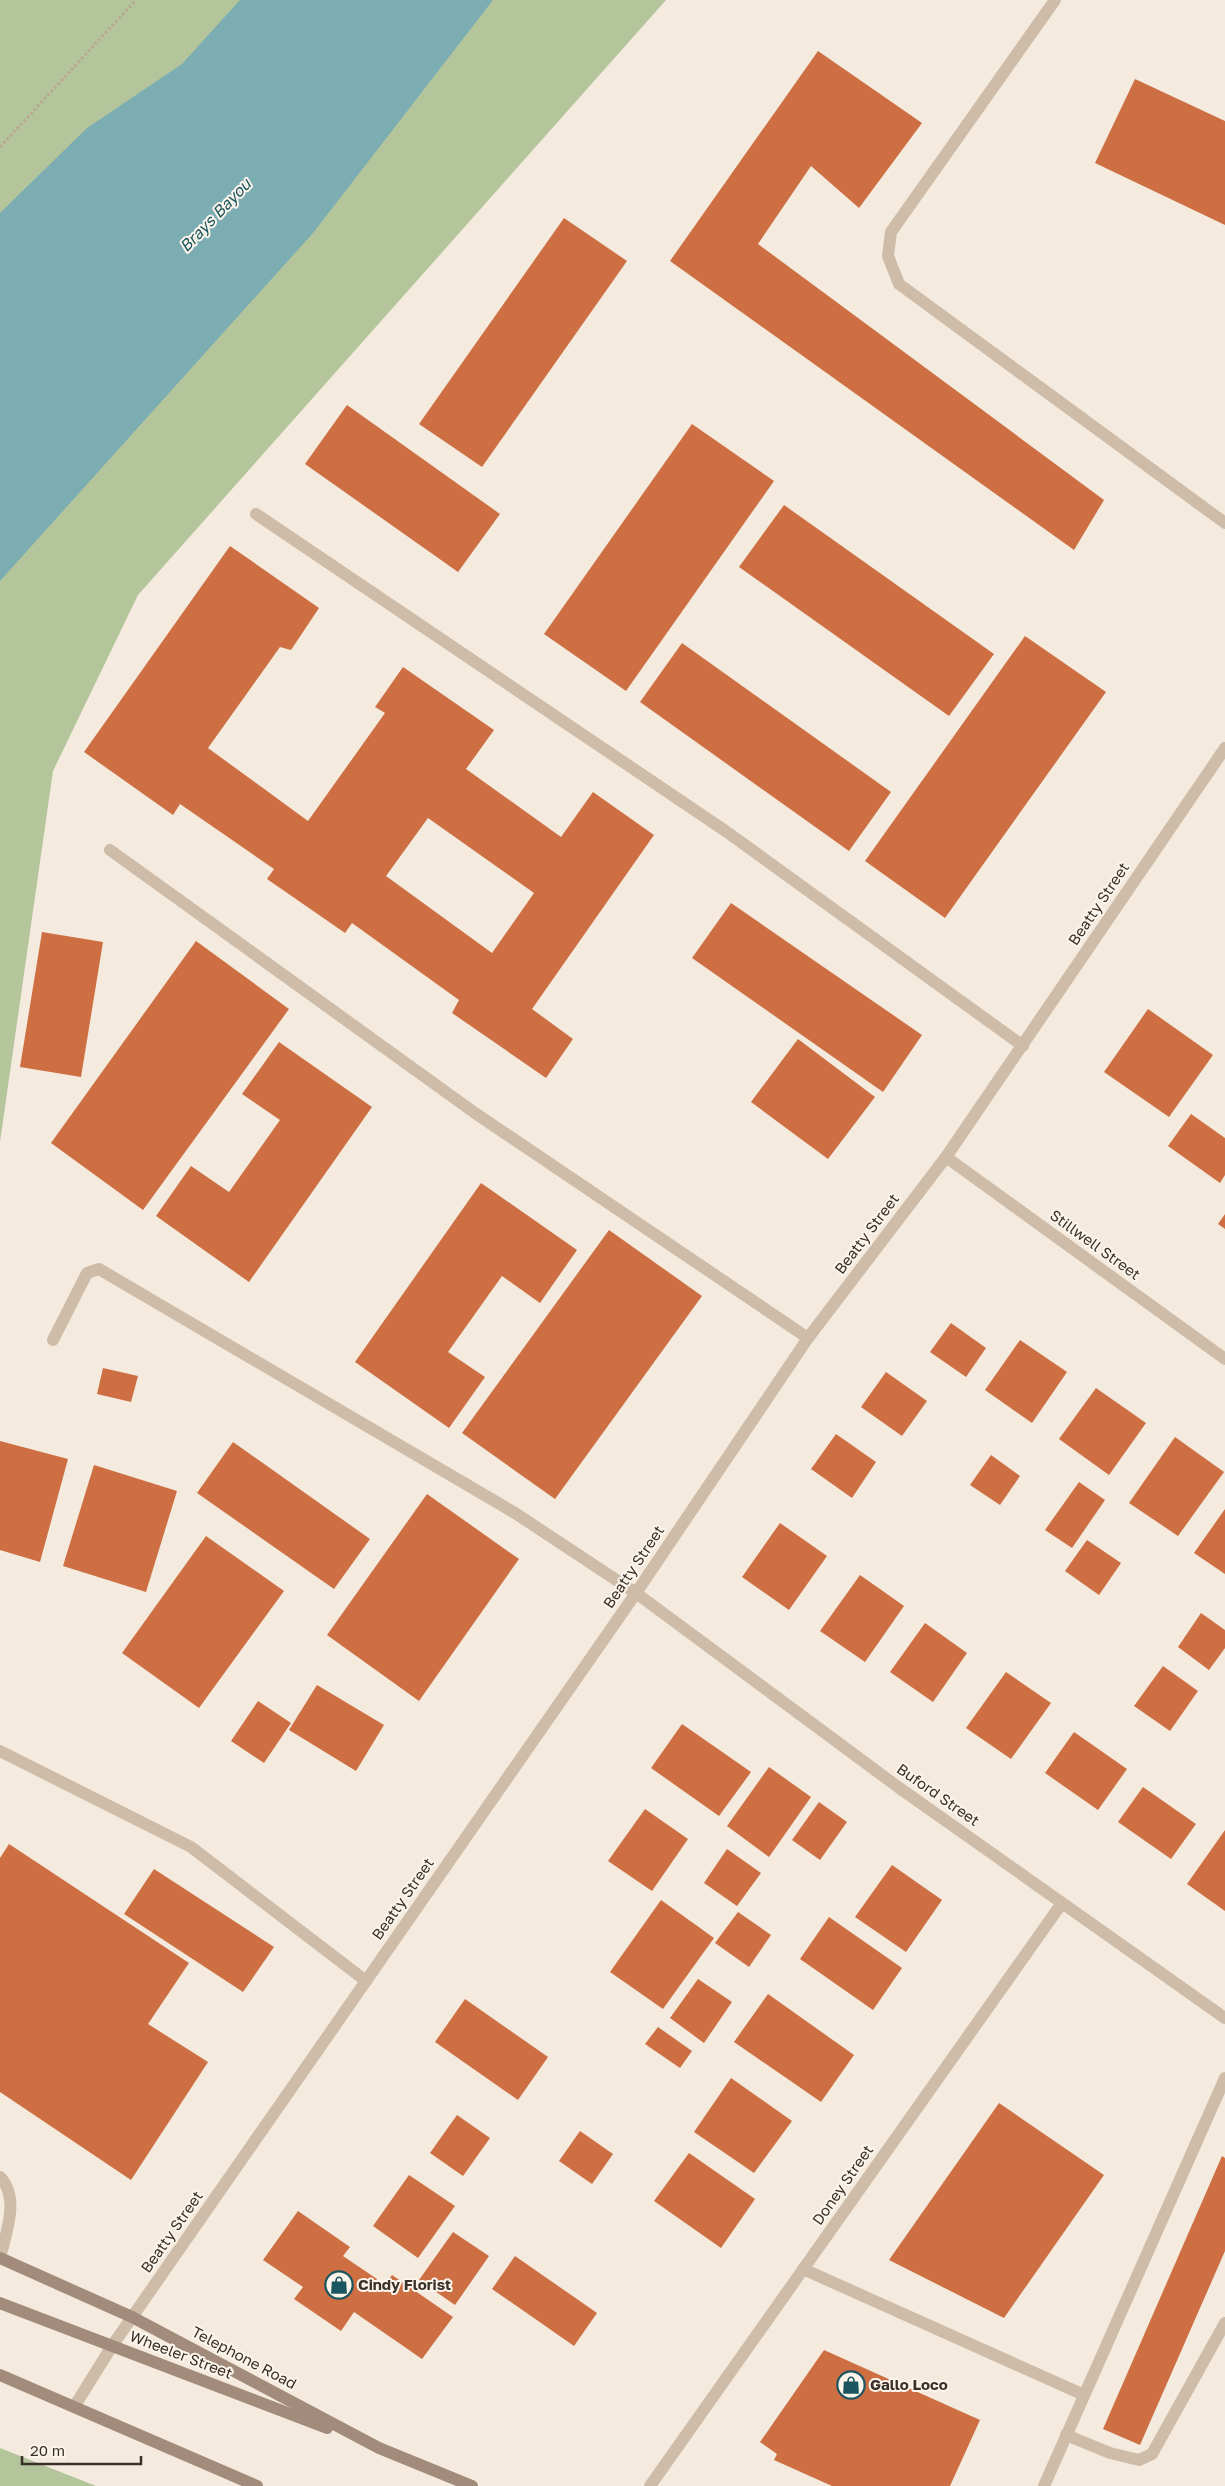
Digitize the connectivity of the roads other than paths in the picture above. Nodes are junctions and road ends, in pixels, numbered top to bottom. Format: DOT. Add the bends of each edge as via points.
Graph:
graph roads {
  1 [pos="1055,0"];
  2 [pos="256,514"];
  3 [pos="1225,523"];
  4 [pos="1225,748"];
  5 [pos="110,850"];
  6 [pos="1023,1046"];
  7 [pos="946,1157"];
  8 [pos="808,1338"];
  9 [pos="53,1340"];
  10 [pos="1225,1359"];
  11 [pos="636,1593"];
  12 [pos="0,1750"];
  13 [pos="1062,1903"];
  14 [pos="366,1981"];
  15 [pos="1225,2018"];
  16 [pos="1225,2078"];
  17 [pos="0,2177"];
  18 [pos="0,2258"];
  19 [pos="804,2269"];
  20 [pos="0,2303"];
  21 [pos="132,2317"];
  22 [pos="1225,2323"];
  23 [pos="112,2346"];
  24 [pos="0,2375"];
  25 [pos="1084,2395"];
  26 [pos="74,2407"];
  27 [pos="1066,2435"];
  28 [pos="379,2448"];
  29 [pos="257,2486"];
  30 [pos="472,2486"];
  31 [pos="650,2486"];
  32 [pos="1044,2486"];
  1 -- 3 [label="street" via="891,232 888,256 899,284"];
  2 -- 6 [label="street" via="727,832"];
  4 -- 6 [label="street, Beatty Street"];
  5 -- 8 [label="street" via="474,1113"];
  6 -- 7 [label="street, Beatty Street"];
  7 -- 8 [label="street, Beatty Street"];
  7 -- 10 [label="street, Stillwell Street"];
  8 -- 11 [label="street, Beatty Street"];
  9 -- 11 [label="street, Buford Street" via="87,1273 99,1269 515,1513"];
  11 -- 13 [label="street, Buford Street" via="898,1787"];
  11 -- 14 [label="street, Beatty Street"];
  12 -- 14 [label="street" via="191,1847"];
  13 -- 15 [label="street, Buford Street"];
  13 -- 19 [label="street, Doney Street"];
  14 -- 21 [label="street, Beatty Street"];
  16 -- 25 [label="street"];
  17 -- 18 [label="street" via="8,2186 11,2208"];
  18 -- 21 [label="main road, Telephone Road"];
  19 -- 25 [label="street"];
  19 -- 31 [label="street, Doney Street"];
  20 -- 23 [label="main road, Wheeler Street"];
  21 -- 23 [label="street, Beatty Street"];
  21 -- 28 [label="main road, Telephone Road"];
  22 -- 27 [label="street" via="1152,2454 1139,2460 1110,2453"];
  23 -- 26 [label="street, Beatty Street"];
  23 -- 28 [label="main road, Wheeler Street"];
  24 -- 26 [label="main road"];
  25 -- 27 [label="street"];
  26 -- 29 [label="main road"];
  27 -- 32 [label="street"];
  28 -- 30 [label="main road, Telephone Road"];
}
